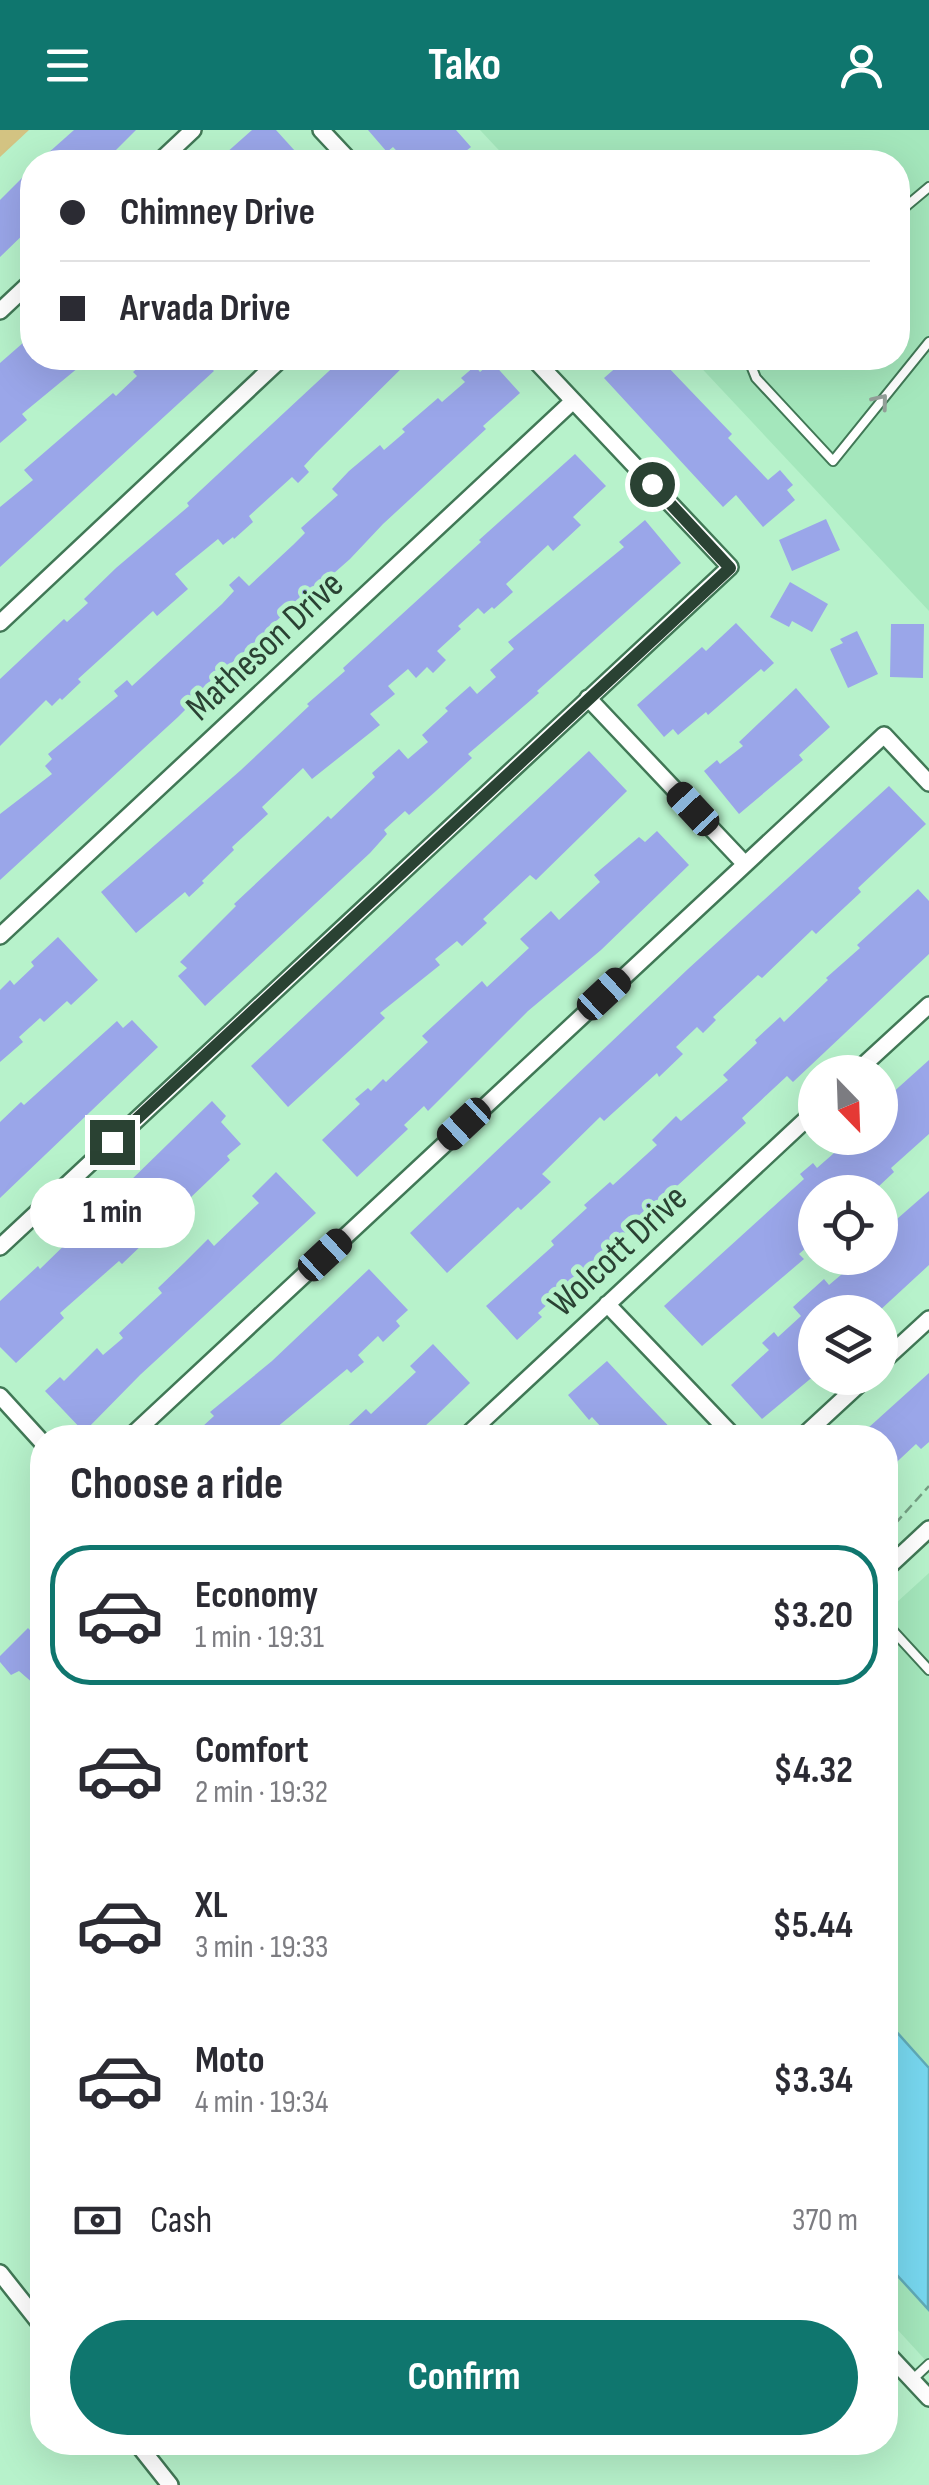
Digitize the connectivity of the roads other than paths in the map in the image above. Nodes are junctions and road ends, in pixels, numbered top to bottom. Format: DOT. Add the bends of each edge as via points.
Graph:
graph roads {
  1 [pos="194,130"];
  2 [pos="321,130"];
  3 [pos="172,150"];
  4 [pos="340,150"];
  5 [pos="20,292"];
  6 [pos="0,311"];
  7 [pos="929,342"];
  8 [pos="910,365"];
  9 [pos="269,370"];
  10 [pos="544,370"];
  11 [pos="753,370"];
  12 [pos="906,370"];
  13 [pos="573,401"];
  14 [pos="0,622"];
  15 [pos="588,698"];
  16 [pos="929,783"];
  17 [pos="744,863"];
  18 [pos="0,936"];
  19 [pos="929,1005"];
  20 [pos="875,1055"];
  21 [pos="798,1127"];
  22 [pos="0,1247"];
  23 [pos="607,1304"];
  24 [pos="929,1318"];
  25 [pos="898,1347"];
  26 [pos="848,1395"];
  27 [pos="0,1396"];
  28 [pos="143,1425"];
  29 [pos="478,1425"];
  30 [pos="722,1425"];
  31 [pos="815,1425"];
  32 [pos="30,1429"];
  33 [pos="929,1529"];
  34 [pos="898,1558"];
  35 [pos="898,1636"];
  36 [pos="929,1670"];
  37 [pos="0,2273"];
  38 [pos="30,2311"];
  39 [pos="929,2364"];
  40 [pos="898,2365"];
  41 [pos="912,2380"];
  42 [pos="929,2398"];
  43 [pos="146,2455"];
  44 [pos="170,2485"];
  1 -- 3 [label="street"];
  2 -- 4 [label="street"];
  5 -- 6 [label="street"];
  8 -- 7 [label="lane, one-way"];
  9 -- 14 [label="street"];
  10 -- 13 [label="street"];
  11 -- 12 [label="lane, one-way" via="832,460"];
  13 -- 15 [label="street" via="730,568"];
  13 -- 18 [label="street, Matheson Drive"];
  15 -- 17 [label="street"];
  15 -- 22 [label="street"];
  16 -- 17 [label="street" via="884,735"];
  17 -- 28 [label="street"];
  19 -- 20 [label="street"];
  21 -- 23 [label="street, Wolcott Drive"];
  23 -- 29 [label="street, Wolcott Drive"];
  23 -- 30 [label="street"];
  24 -- 25 [label="street"];
  26 -- 31 [label="street"];
  27 -- 32 [label="street"];
  33 -- 34 [label="street"];
  35 -- 36 [label="lane"];
  37 -- 38 [label="street"];
  39 -- 41 [label="lane"];
  40 -- 41 [label="street"];
  41 -- 42 [label="street"];
  43 -- 44 [label="street"];
}
